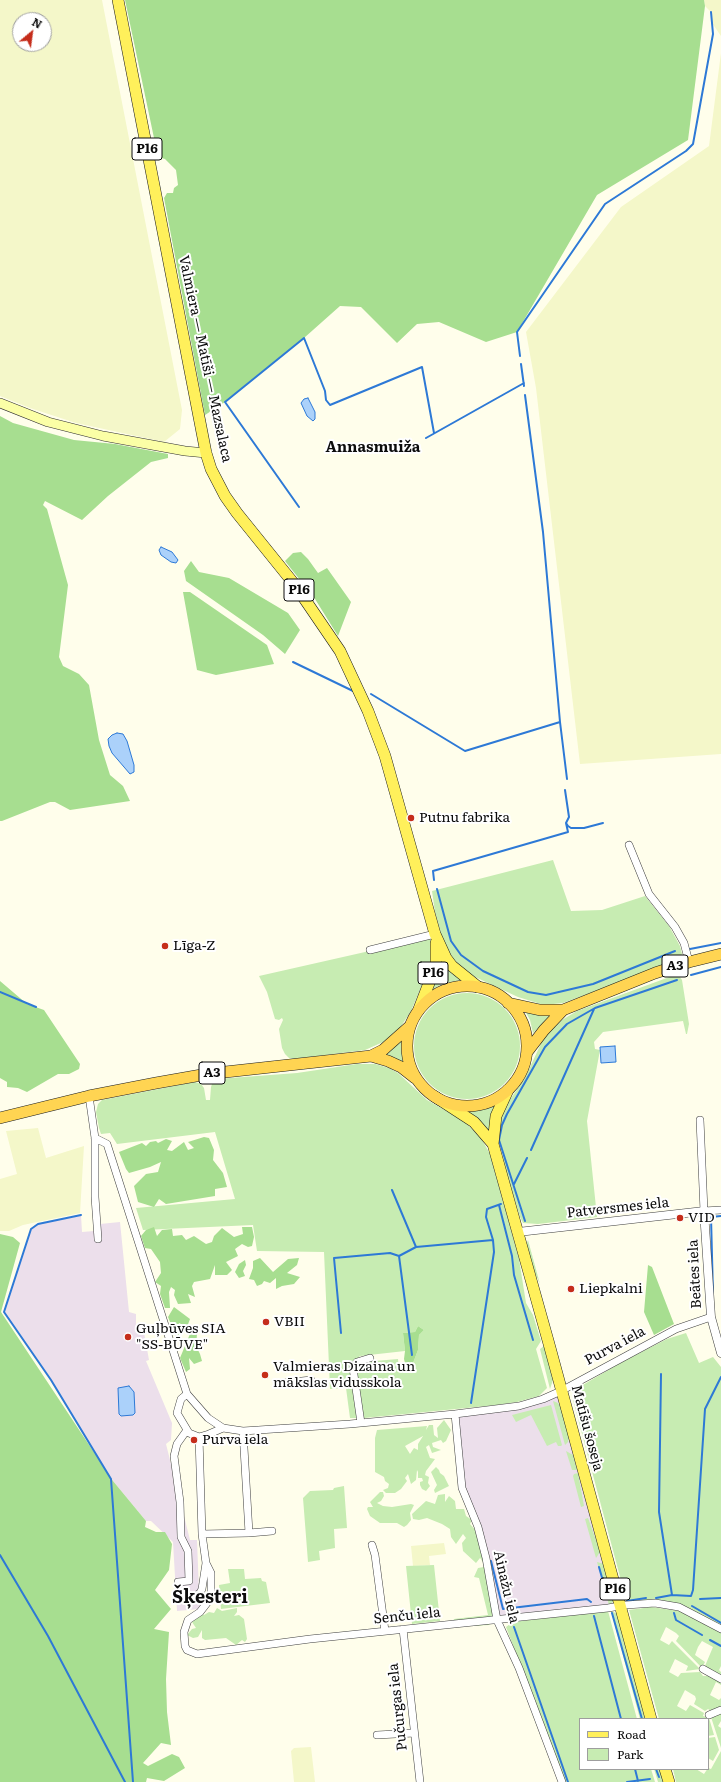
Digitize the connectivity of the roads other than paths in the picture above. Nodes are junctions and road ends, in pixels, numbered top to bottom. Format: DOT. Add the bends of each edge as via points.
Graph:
graph roads {
  1 [pos="118,0"];
  2 [pos="0,403"];
  3 [pos="206,453"];
  4 [pos="629,845"];
  5 [pos="436,934"];
  6 [pos="370,950"];
  7 [pos="721,954"];
  8 [pos="689,962"];
  9 [pos="478,987"];
  10 [pos="508,1003"];
  11 [pos="419,1009"];
  12 [pos="563,1010"];
  13 [pos="410,1026"];
  14 [pos="527,1052"];
  15 [pos="371,1056"];
  16 [pos="417,1079"];
  17 [pos="508,1090"];
  18 [pos="89,1096"];
  19 [pos="434,1096"];
  20 [pos="0,1118"];
  21 [pos="700,1120"];
  22 [pos="95,1138"];
  23 [pos="493,1144"];
  24 [pos="721,1210"];
  25 [pos="704,1212"];
  26 [pos="518,1232"];
  27 [pos="98,1238"];
  28 [pos="711,1317"];
  29 [pos="721,1353"];
  30 [pos="370,1358"];
  31 [pos="311,1380"];
  32 [pos="284,1383"];
  33 [pos="561,1391"];
  34 [pos="187,1394"];
  35 [pos="455,1414"];
  36 [pos="361,1423"];
  37 [pos="223,1428"];
  38 [pos="187,1430"];
  39 [pos="243,1431"];
  40 [pos="199,1437"];
  41 [pos="272,1532"];
  42 [pos="249,1533"];
  43 [pos="202,1534"];
  44 [pos="372,1545"];
  45 [pos="206,1564"];
  46 [pos="178,1582"];
  47 [pos="178,1597"];
  48 [pos="620,1606"];
  49 [pos="497,1620"];
  50 [pos="403,1629"];
  51 [pos="721,1629"];
  52 [pos="385,1631"];
  53 [pos="703,1669"];
  54 [pos="721,1679"];
  55 [pos="721,1710"];
  56 [pos="709,1715"];
  57 [pos="651,1718"];
  58 [pos="414,1733"];
  59 [pos="377,1735"];
  60 [pos="665,1770"];
  61 [pos="420,1782"];
  62 [pos="562,1782"];
  63 [pos="669,1782"];
  1 -- 3 [label="main road, Valmiera — Matīši — Mazsalaca / P16"];
  2 -- 3 [label="main road" via="48,422 103,436"];
  3 -- 5 [label="main road, Valmiera — Matīši — Mazsalaca / P16" via="224,496 318,617 358,688 385,756"];
  4 -- 8 [label="street" via="649,894 675,926 684,943"];
  5 -- 6 [label="street"];
  5 -- 9 [label="main road, Valmiera — Matīši — Mazsalaca / P16" via="452,966"];
  5 -- 11 [label="main road, Valmiera — Matīši — Mazsalaca / P16" via="436,965"];
  7 -- 8 [label="highway, A3"];
  8 -- 12 [label="highway, A3"];
  9 -- 10 [label="highway, A3"];
  9 -- 11 [label="highway, A3" via="462,986 446,990 431,998"];
  10 -- 12 [label="highway, A3" via="540,1010"];
  10 -- 14 [label="highway, A3" via="523,1025"];
  11 -- 13 [label="highway, A3"];
  12 -- 14 [label="highway, A3"];
  13 -- 15 [label="highway, A3" via="393,1042"];
  13 -- 16 [label="highway, A3" via="407,1054"];
  14 -- 17 [label="highway, A3" via="522,1069"];
  15 -- 16 [label="highway, A3" via="401,1067"];
  15 -- 18 [label="highway, A3" via="207,1074"];
  16 -- 19 [label="highway, A3"];
  17 -- 19 [label="highway, A3" via="497,1098 472,1106 446,1102"];
  17 -- 23 [label="main road, Matīšu šoseja / P16" via="496,1116"];
  18 -- 20 [label="highway, A3"];
  18 -- 22 [label="street"];
  19 -- 23 [label="main road, Matīšu šoseja / P16" via="474,1122"];
  21 -- 25 [label="street, Beātes iela"];
  22 -- 27 [label="street"];
  22 -- 34 [label="street, Purva iela" via="107,1144"];
  23 -- 26 [label="main road, Matīšu šoseja / P16"];
  24 -- 25 [label="street, Patversmes iela"];
  25 -- 26 [label="street, Patversmes iela"];
  25 -- 28 [label="street, Beātes iela"];
  26 -- 33 [label="main road, Matīšu šoseja / P16"];
  28 -- 29 [label="street, Beātes iela"];
  28 -- 33 [label="street, Purva iela" via="676,1329"];
  30 -- 36 [label="street" via="357,1362 353,1368"];
  31 -- 32 [label="street"];
  33 -- 35 [label="street, Purva iela" via="519,1406"];
  33 -- 48 [label="main road, Matīšu šoseja / P16"];
  34 -- 37 [label="street, Purva iela" via="208,1418"];
  34 -- 38 [label="street" via="181,1399 177,1413"];
  35 -- 36 [label="street, Purva iela"];
  35 -- 49 [label="street, Ainažu iela" via="462,1488 478,1527"];
  36 -- 39 [label="street, Purva iela"];
  37 -- 39 [label="street, Purva iela"];
  37 -- 40 [label="street"];
  38 -- 40 [label="street"];
  38 -- 46 [label="street" via="177,1444 174,1456 180,1502 181,1538 188,1551 189,1581"];
  39 -- 42 [label="street"];
  40 -- 43 [label="street"];
  41 -- 42 [label="street"];
  42 -- 43 [label="street"];
  43 -- 45 [label="street"];
  44 -- 52 [label="street"];
  45 -- 47 [label="street" via="200,1593 195,1596"];
  45 -- 52 [label="street, Senču iela" via="211,1573 211,1596 200,1612 188,1620 184,1632 187,1650 197,1654"];
  48 -- 49 [label="street, Senču iela"];
  48 -- 51 [label="street, Senču iela" via="667,1604"];
  48 -- 57 [label="main road, Matīšu šoseja / P16"];
  49 -- 50 [label="street, Senču iela"];
  49 -- 62 [label="street, Ainažu iela" via="519,1668"];
  50 -- 52 [label="street, Senču iela"];
  50 -- 58 [label="street, Pučurgas iela"];
  53 -- 54 [label="street"];
  55 -- 56 [label="street"];
  58 -- 59 [label="street"];
  58 -- 61 [label="street, Pučurgas iela"];
  60 -- 63 [label="main road"];
}
